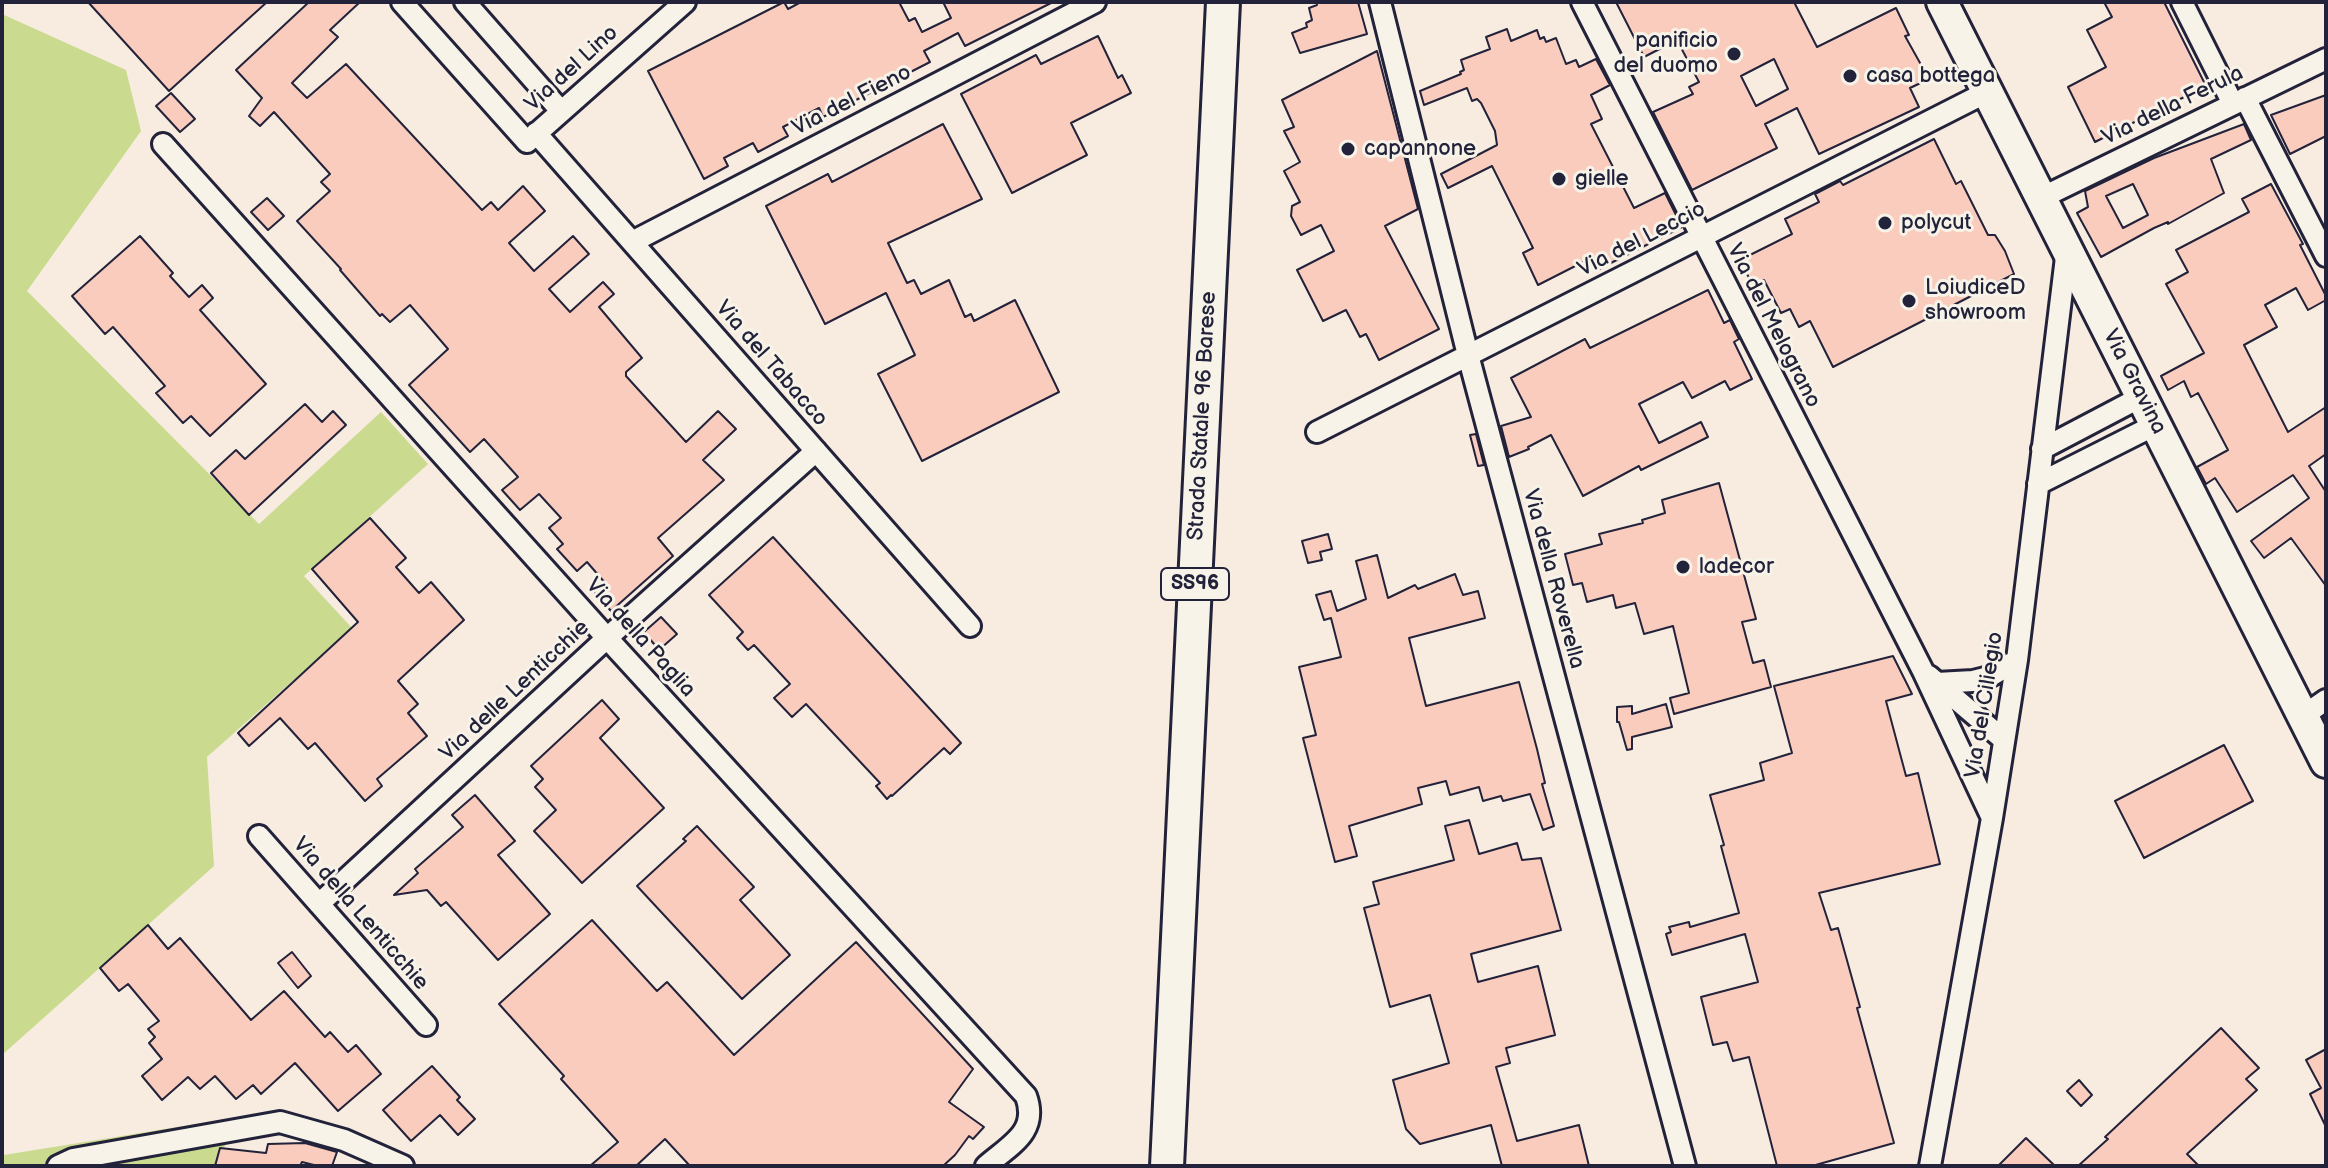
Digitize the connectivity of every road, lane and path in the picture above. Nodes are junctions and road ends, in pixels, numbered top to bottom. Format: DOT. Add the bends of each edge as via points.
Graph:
graph roads {
  1 [pos="402,2"];
  2 [pos="465,2"];
  3 [pos="685,2"];
  4 [pos="1095,2"];
  5 [pos="1223,2"];
  6 [pos="1380,2"];
  7 [pos="1582,2"];
  8 [pos="1942,2"];
  9 [pos="2182,2"];
  10 [pos="2326,59"];
  11 [pos="1987,92"];
  12 [pos="2239,101"];
  13 [pos="561,111"];
  14 [pos="532,138"];
  15 [pos="163,144"];
  16 [pos="2041,198"];
  17 [pos="1701,237"];
  18 [pos="632,242"];
  19 [pos="2067,249"];
  20 [pos="2326,256"];
  21 [pos="1468,355"];
  22 [pos="2141,397"];
  23 [pos="2155,425"];
  24 [pos="1317,432"];
  25 [pos="2042,449"];
  26 [pos="816,451"];
  27 [pos="2038,484"];
  28 [pos="970,626"];
  29 [pos="607,638"];
  30 [pos="2017,660"];
  31 [pos="1930,677"];
  32 [pos="2314,708"];
  33 [pos="2004,740"];
  34 [pos="2326,762"];
  35 [pos="1992,818"];
  36 [pos="259,836"];
  37 [pos="319,904"];
  38 [pos="426,1025"];
  39 [pos="58,1166"];
  40 [pos="403,1166"];
  41 [pos="986,1166"];
  42 [pos="1167,1166"];
  43 [pos="1685,1166"];
  44 [pos="1930,1166"];
  1 -- 14 [label="street, Via del Tabacco"];
  2 -- 13 [label="street"];
  3 -- 13 [label="street, Via del Lino"];
  4 -- 18 [label="street, Via del Fieno"];
  5 -- 42 [label="main road, Strada Statale 96 Barese / SS96"];
  6 -- 21 [label="street, Via della Roverella"];
  7 -- 17 [label="street, Via del Melograno"];
  8 -- 11 [label="main road, Via Gravina"];
  9 -- 12 [label="street"];
  10 -- 12 [label="street, Via della Ferula"];
  11 -- 16 [label="main road, Via Gravina"];
  11 -- 17 [label="street, Via del Leccio"];
  12 -- 16 [label="street, Via della Ferula"];
  12 -- 20 [label="street"];
  13 -- 14 [label="street, Via del Lino"];
  14 -- 18 [label="street, Via del Tabacco"];
  15 -- 29 [label="street, Via della Paglia"];
  16 -- 19 [label="main road, Via Gravina"];
  17 -- 21 [label="street, Via del Leccio"];
  17 -- 31 [label="street, Via del Melograno"];
  18 -- 26 [label="street, Via del Tabacco"];
  19 -- 22 [label="main road, Via Gravina"];
  19 -- 25 [label="street, Via del Ciliegio"];
  21 -- 24 [label="street, Via del Leccio"];
  21 -- 43 [label="street, Via della Roverella"];
  22 -- 23 [label="main road, Via Gravina"];
  22 -- 25 [label="street"];
  23 -- 27 [label="street"];
  23 -- 32 [label="main road, Via Gravina"];
  25 -- 27 [label="street, Via del Ciliegio"];
  26 -- 28 [label="street, Via del Tabacco"];
  26 -- 29 [label="street, Via delle Lenticchie"];
  27 -- 30 [label="street, Via del Ciliegio"];
  29 -- 37 [label="street, Via delle Lenticchie"];
  29 -- 41 [label="street, Via della Paglia" via="1026,1096 1027,1128"];
  30 -- 31 [label="street" via="1973,681"];
  30 -- 33 [label="street, Via del Ciliegio"];
  31 -- 33 [label="street"];
  31 -- 35 [label="street, Via del Melograno"];
  32 -- 34 [label="main road, Via Gravina"];
  33 -- 35 [label="street, Via del Ciliegio"];
  35 -- 44 [label="street, Via del Ciliegio"];
  36 -- 37 [label="street, Via della Lenticchie"];
  37 -- 38 [label="street, Via della Lenticchie"];
  39 -- 40 [label="street" via="280,1122 344,1140"];
}
